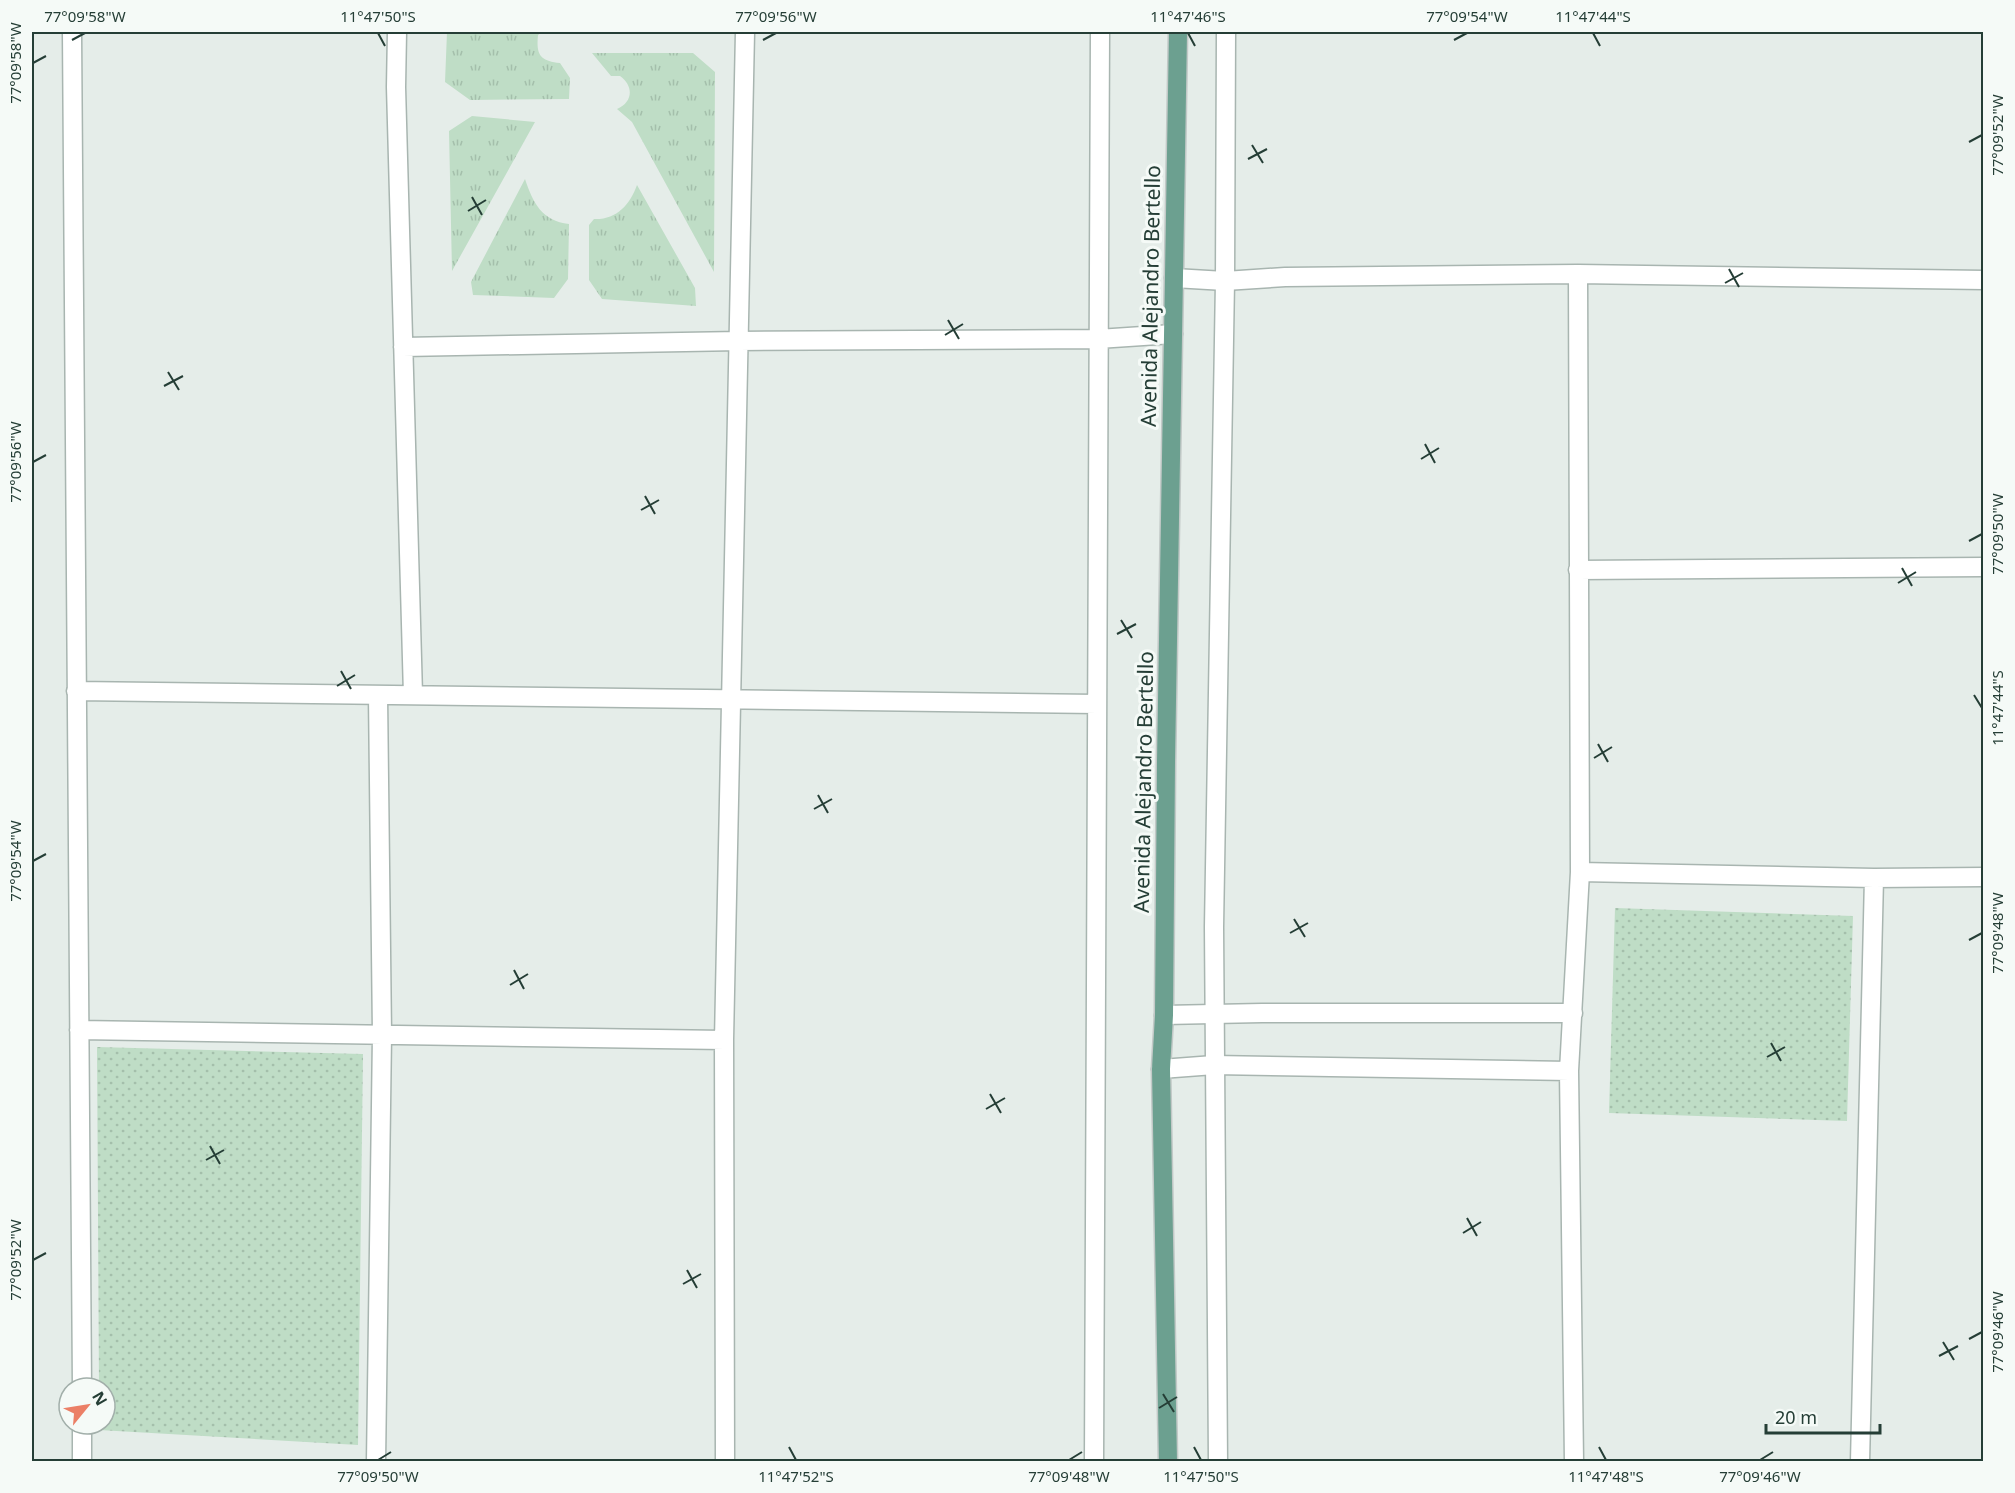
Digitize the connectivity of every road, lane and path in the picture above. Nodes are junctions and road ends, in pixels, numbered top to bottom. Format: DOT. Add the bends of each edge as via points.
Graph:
graph roads {
  1 [pos="72,32"];
  2 [pos="397,32"];
  3 [pos="745,32"];
  4 [pos="1100,32"];
  5 [pos="1178,32"];
  6 [pos="1226,32"];
  7 [pos="1578,274"];
  8 [pos="1174,278"];
  9 [pos="1983,280"];
  10 [pos="1225,281"];
  11 [pos="1173,334"];
  12 [pos="1098,339"];
  13 [pos="738,341"];
  14 [pos="403,347"];
  15 [pos="1983,567"];
  16 [pos="1578,570"];
  17 [pos="75,692"];
  18 [pos="378,695"];
  19 [pos="413,696"];
  20 [pos="731,699"];
  21 [pos="1097,704"];
  22 [pos="1580,872"];
  23 [pos="1874,878"];
  24 [pos="1983,878"];
  25 [pos="1215,1013"];
  26 [pos="1573,1013"];
  27 [pos="1164,1015"];
  28 [pos="79,1030"];
  29 [pos="382,1035"];
  30 [pos="724,1040"];
  31 [pos="1214,1065"];
  32 [pos="1161,1069"];
  33 [pos="1569,1071"];
  34 [pos="82,1376"];
  35 [pos="82,1436"];
  36 [pos="82,1461"];
  37 [pos="376,1461"];
  38 [pos="725,1461"];
  39 [pos="1094,1461"];
  40 [pos="1168,1461"];
  41 [pos="1218,1461"];
  42 [pos="1574,1461"];
  43 [pos="1860,1461"];
  1 -- 17 [label="street"];
  2 -- 14 [label="street"];
  3 -- 13 [label="street"];
  4 -- 12 [label="street"];
  5 -- 8 [label="main road, Avenida Alejandro Bertello"];
  6 -- 10 [label="street"];
  7 -- 9 [label="street"];
  7 -- 10 [label="street"];
  7 -- 16 [label="street"];
  8 -- 10 [label="street"];
  8 -- 11 [label="main road, Avenida Alejandro Bertello"];
  10 -- 25 [label="street"];
  11 -- 12 [label="street"];
  11 -- 27 [label="main road, Avenida Alejandro Bertello"];
  12 -- 13 [label="street"];
  12 -- 21 [label="street"];
  13 -- 14 [label="street"];
  13 -- 20 [label="street"];
  14 -- 19 [label="street"];
  15 -- 16 [label="street"];
  16 -- 22 [label="street"];
  17 -- 18 [label="street"];
  17 -- 28 [label="street"];
  18 -- 19 [label="street"];
  18 -- 29 [label="street"];
  19 -- 20 [label="street"];
  20 -- 21 [label="street"];
  20 -- 30 [label="street"];
  21 -- 39 [label="street"];
  22 -- 23 [label="street"];
  22 -- 26 [label="street"];
  23 -- 24 [label="street"];
  23 -- 43 [label="street"];
  25 -- 26 [label="street"];
  25 -- 27 [label="street"];
  25 -- 31 [label="street"];
  26 -- 33 [label="street"];
  27 -- 32 [label="main road, Avenida Alejandro Bertello"];
  28 -- 29 [label="street"];
  28 -- 34 [label="street"];
  29 -- 30 [label="street"];
  29 -- 37 [label="street"];
  30 -- 38 [label="street"];
  31 -- 32 [label="street"];
  31 -- 33 [label="street"];
  31 -- 41 [label="street"];
  32 -- 40 [label="main road, Avenida Alejandro Bertello"];
  33 -- 42 [label="street"];
  35 -- 36 [label="street"];
}
